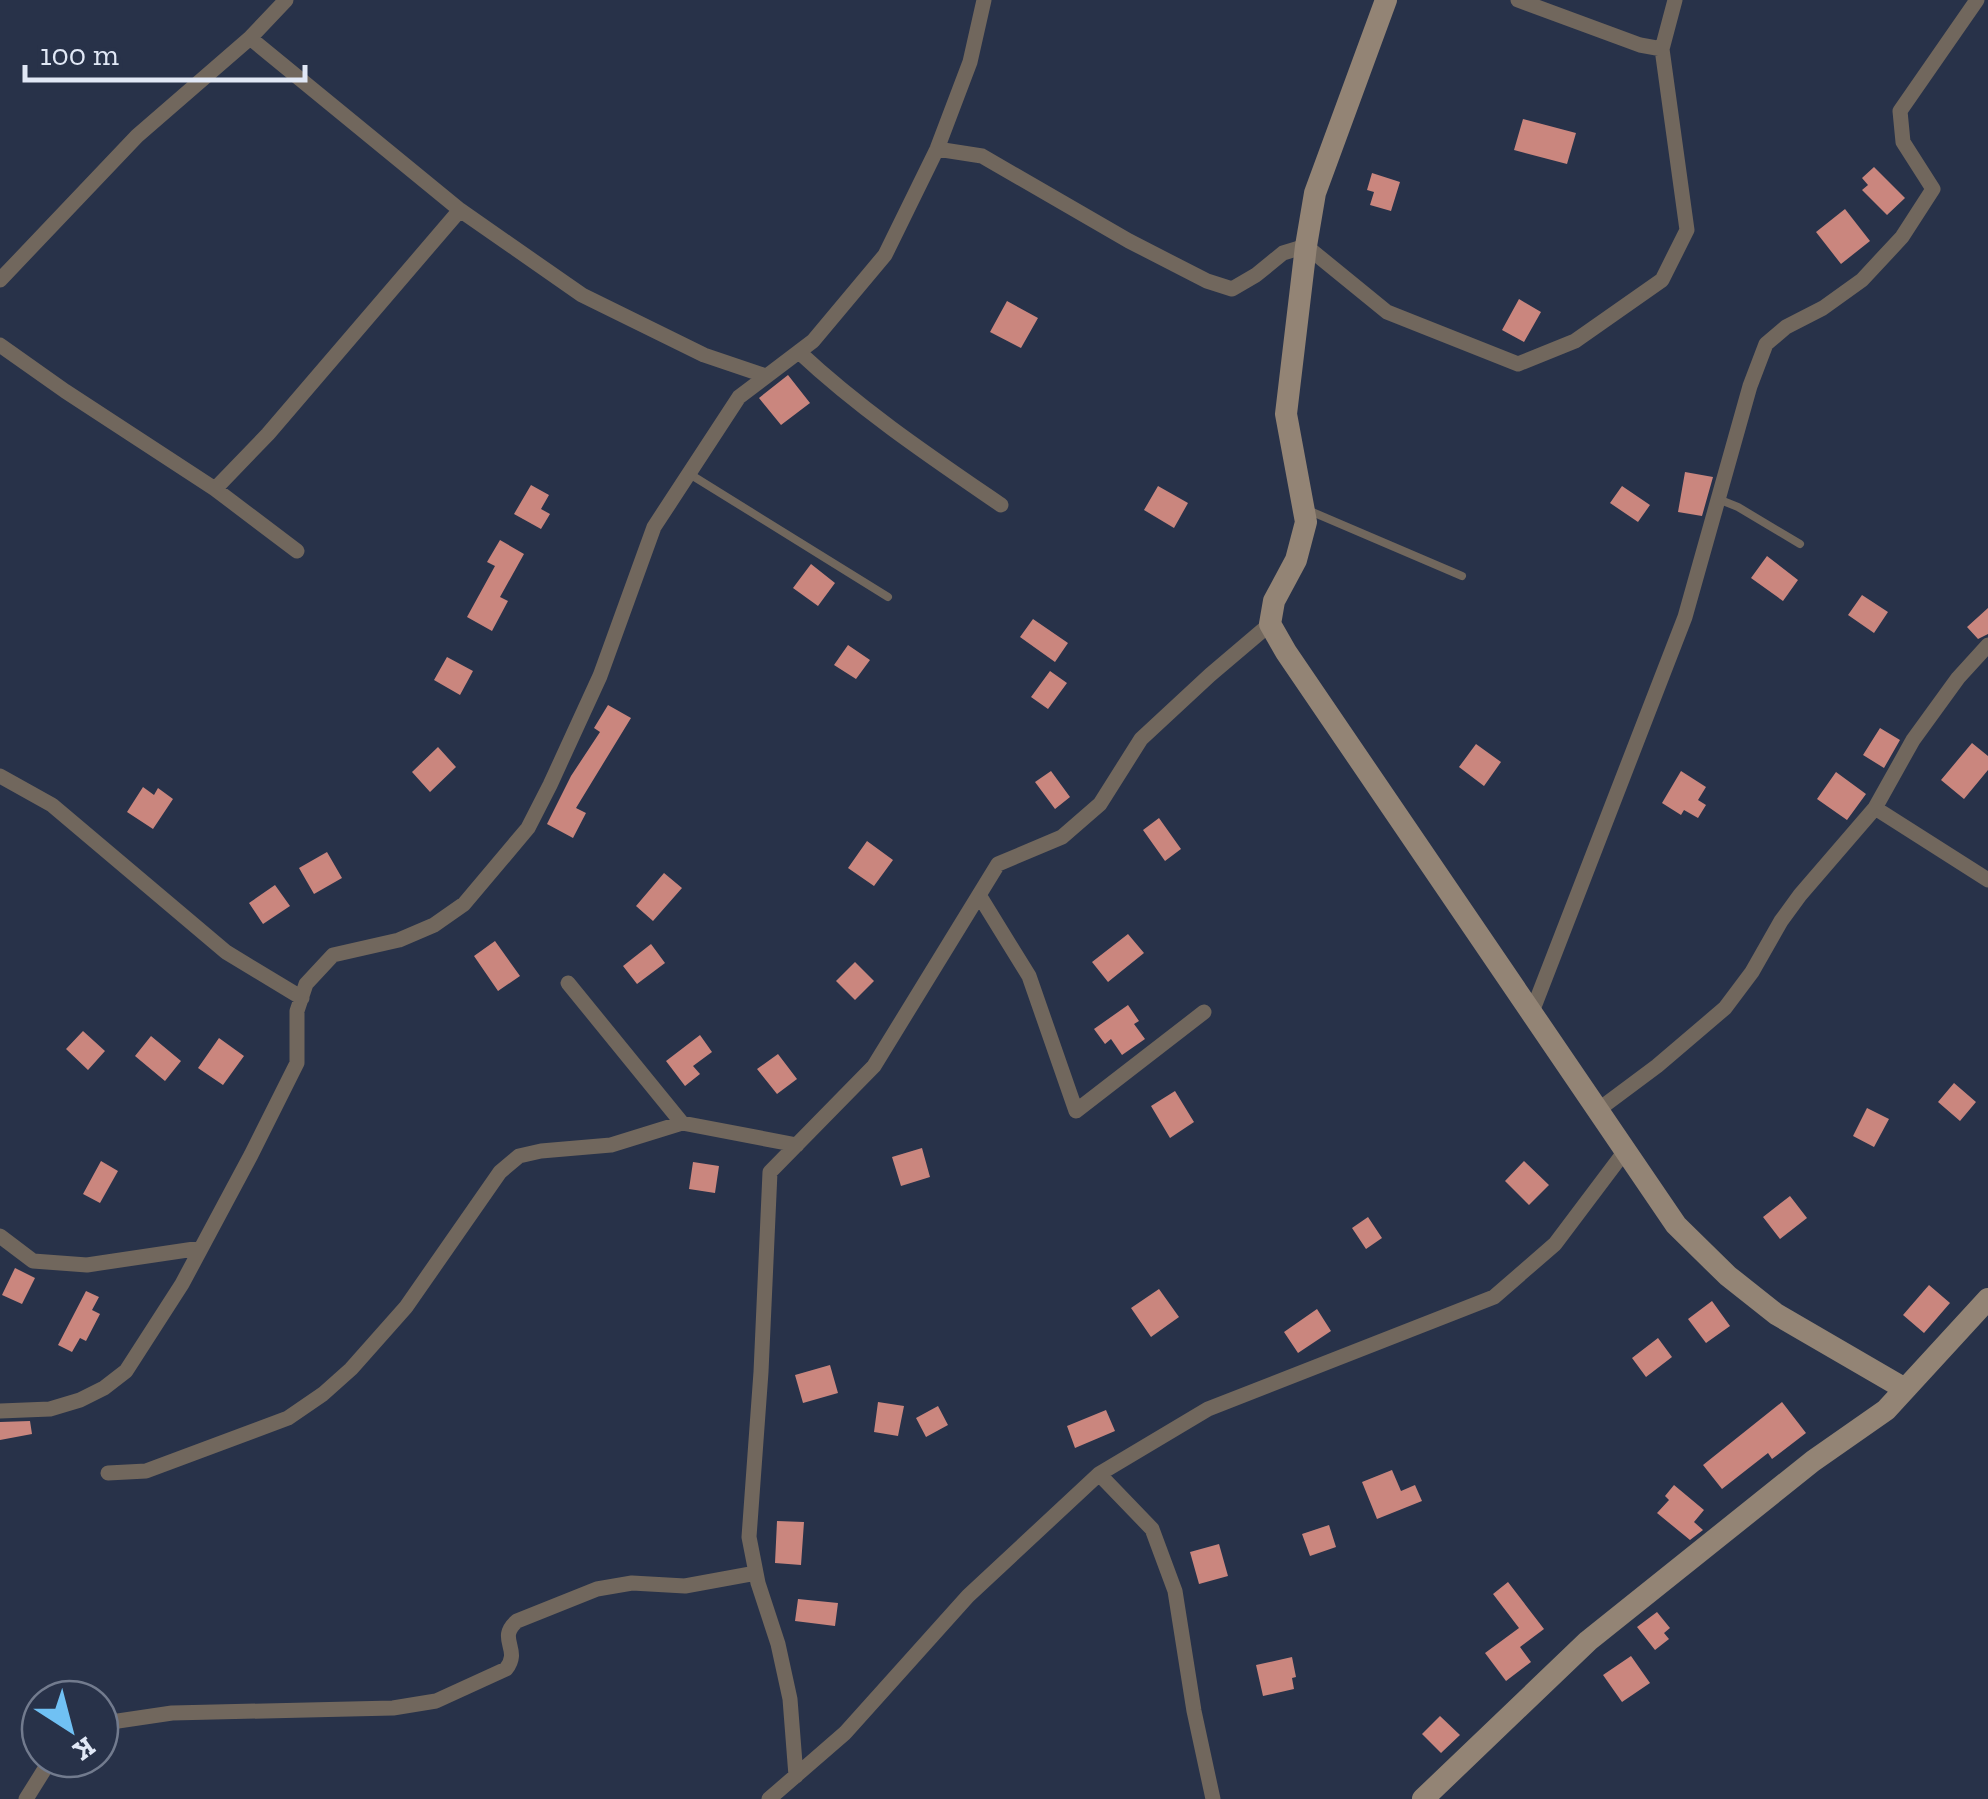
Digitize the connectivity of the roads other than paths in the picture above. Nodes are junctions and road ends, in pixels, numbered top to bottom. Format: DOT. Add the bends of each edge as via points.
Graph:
graph roads {
  1 [pos="286,0"];
  2 [pos="984,0"];
  3 [pos="1386,0"];
  4 [pos="1518,0"];
  5 [pos="1675,0"];
  6 [pos="1976,0"];
  7 [pos="250,38"];
  8 [pos="1662,49"];
  9 [pos="937,148"];
  10 [pos="460,210"];
  11 [pos="1306,246"];
  12 [pos="0,280"];
  13 [pos="0,345"];
  14 [pos="799,352"];
  15 [pos="766,376"];
  16 [pos="688,474"];
  17 [pos="215,490"];
  18 [pos="1718,499"];
  19 [pos="1001,505"];
  20 [pos="1303,508"];
  21 [pos="1800,544"];
  22 [pos="296,551"];
  23 [pos="1462,576"];
  24 [pos="888,597"];
  25 [pos="1270,624"];
  26 [pos="1988,645"];
  27 [pos="0,776"];
  28 [pos="1875,808"];
  29 [pos="1988,880"];
  30 [pos="978,895"];
  31 [pos="568,983"];
  32 [pos="302,998"];
  33 [pos="1204,1012"];
  34 [pos="1532,1012"];
  35 [pos="1598,1110"];
  36 [pos="682,1123"];
  37 [pos="797,1145"];
  38 [pos="1625,1151"];
  39 [pos="0,1236"];
  40 [pos="201,1248"];
  41 [pos="1988,1299"];
  42 [pos="1905,1389"];
  43 [pos="0,1410"];
  44 [pos="108,1473"];
  45 [pos="1099,1474"];
  46 [pos="756,1573"];
  47 [pos="120,1721"];
  48 [pos="796,1776"];
  49 [pos="769,1799"];
  50 [pos="1213,1799"];
  51 [pos="1422,1799"];
  1 -- 7 [label="street"];
  2 -- 9 [label="street" via="970,62"];
  3 -- 11 [label="street" via="1315,194"];
  4 -- 8 [label="street"];
  5 -- 8 [label="street"];
  6 -- 18 [label="street" via="1900,112 1904,142 1933,190 1902,238 1862,280 1766,344"];
  7 -- 10 [label="street"];
  7 -- 12 [label="street" via="137,136"];
  8 -- 11 [label="street" via="1687,230 1662,280 1575,341 1518,364 1387,312"];
  9 -- 11 [label="street" via="982,156 1128,241 1232,289 1283,253"];
  9 -- 14 [label="street" via="886,256"];
  10 -- 15 [label="street" via="582,295 704,355"];
  10 -- 17 [label="street"];
  11 -- 20 [label="street" via="1286,414"];
  13 -- 17 [label="street"];
  14 -- 15 [label="street"];
  14 -- 19 [label="street" via="900,436"];
  15 -- 16 [label="street" via="739,397"];
  16 -- 24 [label="lane"];
  16 -- 32 [label="street" via="654,527 600,676 528,828 464,904 399,940 333,955"];
  17 -- 22 [label="street"];
  18 -- 21 [label="lane"];
  18 -- 34 [label="street" via="1685,616"];
  20 -- 23 [label="lane"];
  20 -- 25 [label="street" via="1296,560"];
  25 -- 30 [label="street" via="1140,739 1100,804 1062,837 998,864"];
  25 -- 34 [label="street"];
  26 -- 28 [label="street" via="1913,740"];
  27 -- 32 [label="street" via="52,805 226,952"];
  28 -- 29 [label="street"];
  28 -- 35 [label="street" via="1800,895 1725,1008"];
  30 -- 33 [label="street" via="1029,976 1076,1112"];
  30 -- 37 [label="street" via="874,1066"];
  31 -- 36 [label="street"];
  32 -- 40 [label="street" via="296,1063"];
  34 -- 35 [label="street"];
  35 -- 38 [label="street"];
  36 -- 37 [label="street"];
  36 -- 44 [label="street" via="612,1145 518,1156 406,1307 323,1394 288,1418 146,1471"];
  37 -- 46 [label="street" via="770,1172 749,1537"];
  38 -- 42 [label="street" via="1676,1225 1728,1276 1776,1314"];
  38 -- 45 [label="street" via="1554,1244 1494,1296 1208,1409"];
  39 -- 40 [label="street" via="33,1261 87,1264"];
  40 -- 43 [label="street" via="149,1338 115,1380 50,1409"];
  41 -- 42 [label="street"];
  42 -- 51 [label="street" via="1588,1641"];
  45 -- 48 [label="street" via="968,1596 845,1733"];
  45 -- 50 [label="street" via="1152,1528 1175,1591"];
  46 -- 47 [label="street" via="686,1586 598,1589 516,1621 507,1634 513,1654 506,1669 436,1701"];
  46 -- 48 [label="street" via="790,1699"];
  48 -- 49 [label="street"];
}
